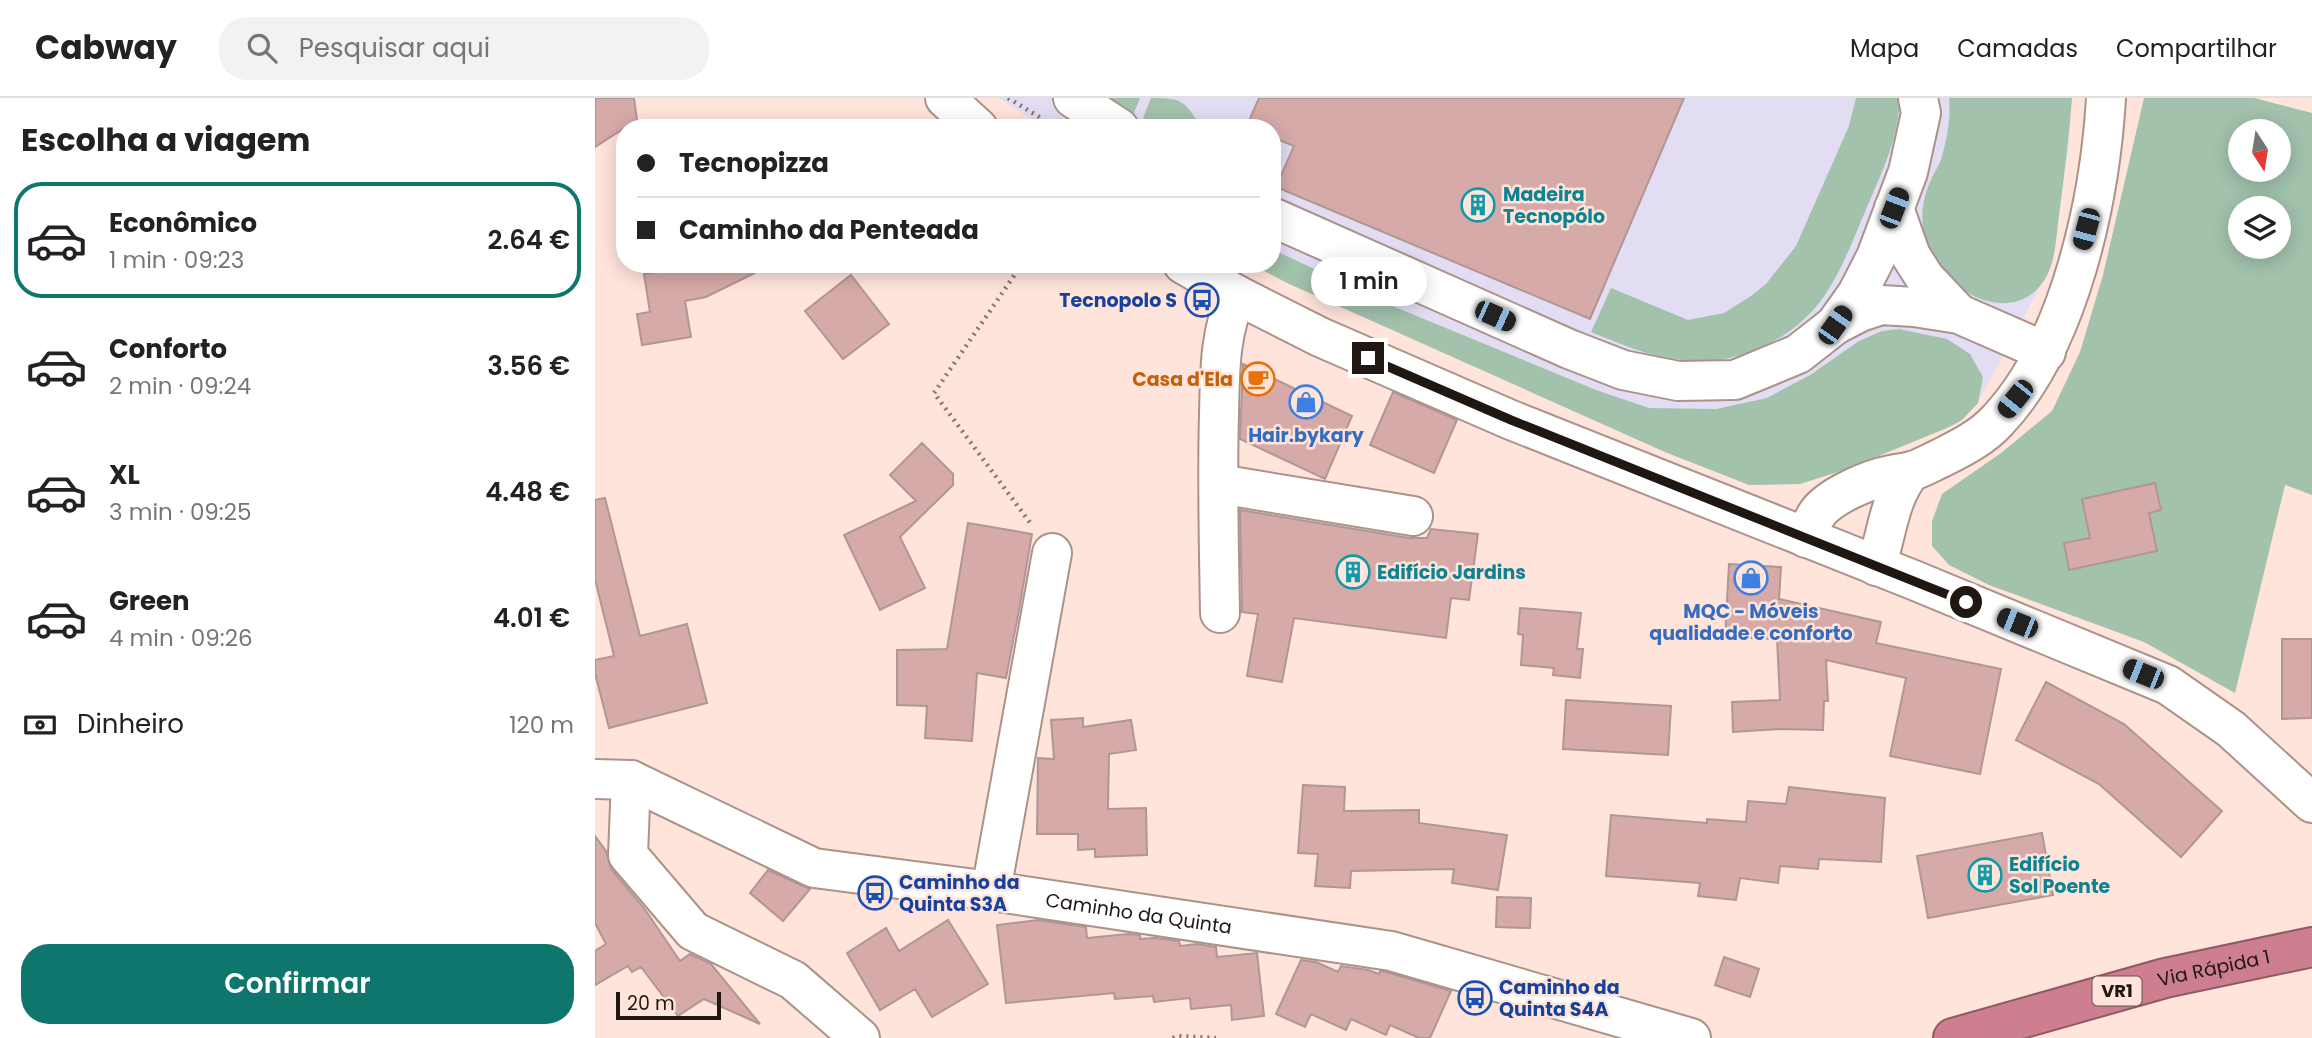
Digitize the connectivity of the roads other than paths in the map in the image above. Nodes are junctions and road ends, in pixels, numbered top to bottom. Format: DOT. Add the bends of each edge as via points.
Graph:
graph roads {
  1 [pos="945,98"];
  2 [pos="1918,98"];
  3 [pos="2106,98"];
  4 [pos="1062,111"];
  5 [pos="968,119"];
  6 [pos="1089,119"];
  7 [pos="1894,208"];
  8 [pos="1281,221"];
  9 [pos="1199,273"];
  10 [pos="1237,295"];
  11 [pos="1959,314"];
  12 [pos="1835,325"];
  13 [pos="2046,352"];
  14 [pos="1911,471"];
  15 [pos="1219,484"];
  16 [pos="1413,516"];
  17 [pos="1806,538"];
  18 [pos="1052,553"];
  19 [pos="1876,566"];
  20 [pos="1220,613"];
  21 [pos="613,779"];
  22 [pos="2312,803"];
  23 [pos="991,891"];
  24 [pos="2298,950"];
  25 [pos="860,1038"];
  26 [pos="1691,1038"];
  27 [pos="1953,1038"];
  1 -- 5 [label="street"];
  2 -- 7 [label="street" via="1921,113 1915,147"];
  3 -- 13 [label="street" via="2092,207 2068,298"];
  4 -- 6 [label="street"];
  7 -- 11 [label="street" via="1911,256"];
  7 -- 12 [label="street" via="1876,257"];
  8 -- 12 [label="street" via="1569,349 1656,377 1735,380 1798,354"];
  9 -- 10 [label="street"];
  10 -- 15 [label="street" via="1221,342"];
  10 -- 17 [label="street" via="1320,337 1511,420"];
  11 -- 12 [label="street" via="1881,305"];
  11 -- 13 [label="street"];
  13 -- 14 [label="street" via="1997,421 1973,441"];
  14 -- 17 [label="street" via="1844,494 1818,513"];
  14 -- 19 [label="street" via="1894,497"];
  15 -- 16 [label="street"];
  15 -- 20 [label="street"];
  17 -- 19 [label="street"];
  18 -- 23 [label="street"];
  19 -- 22 [label="street" via="2168,685 2231,729"];
  21 -- 23 [label="street, Caminho da Quinta" via="814,868"];
  21 -- 25 [label="street" via="628,855 693,931 793,980"];
  23 -- 26 [label="street, Caminho da Quinta" via="1391,951"];
  24 -- 27 [label="highway, Via Rápida 1 / VR1" via="2165,978"];
}
